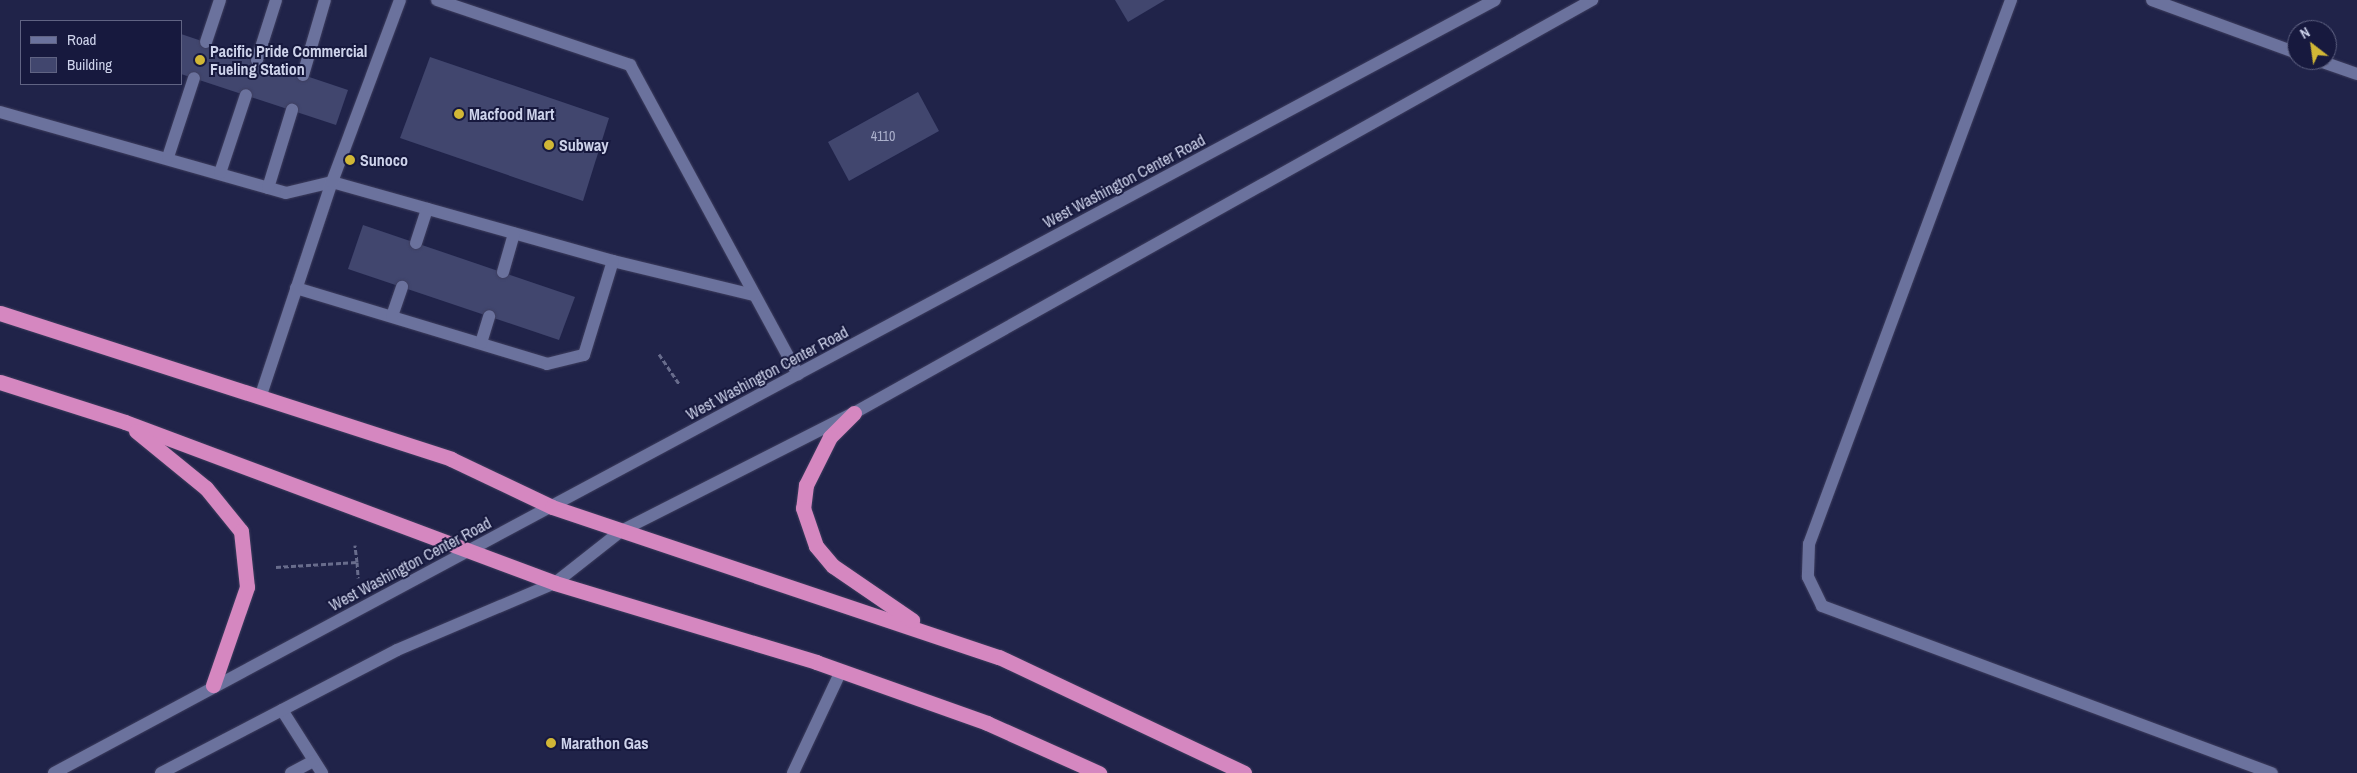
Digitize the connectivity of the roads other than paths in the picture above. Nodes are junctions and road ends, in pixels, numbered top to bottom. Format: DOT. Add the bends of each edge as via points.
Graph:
graph roads {
  1 [pos="220,0"];
  2 [pos="276,0"];
  3 [pos="325,0"];
  4 [pos="400,0"];
  5 [pos="437,0"];
  6 [pos="1495,0"];
  7 [pos="1592,0"];
  8 [pos="2011,0"];
  9 [pos="2152,0"];
  10 [pos="206,42"];
  11 [pos="2287,49"];
  12 [pos="257,60"];
  13 [pos="2337,67"];
  14 [pos="2357,74"];
  15 [pos="303,75"];
  16 [pos="194,78"];
  17 [pos="246,95"];
  18 [pos="292,110"];
  19 [pos="0,112"];
  20 [pos="168,157"];
  21 [pos="220,173"];
  22 [pos="332,182"];
  23 [pos="268,188"];
  24 [pos="427,209"];
  25 [pos="514,234"];
  26 [pos="416,243"];
  27 [pos="613,261"];
  28 [pos="503,272"];
  29 [pos="402,287"];
  30 [pos="296,288"];
  31 [pos="754,295"];
  32 [pos="0,313"];
  33 [pos="392,316"];
  34 [pos="489,316"];
  35 [pos="481,343"];
  36 [pos="798,374"];
  37 [pos="0,382"];
  38 [pos="260,398"];
  39 [pos="854,413"];
  40 [pos="125,422"];
  41 [pos="552,507"];
  42 [pos="621,531"];
  43 [pos="468,552"];
  44 [pos="555,583"];
  45 [pos="930,632"];
  46 [pos="841,671"];
  47 [pos="212,685"];
  48 [pos="282,710"];
  49 [pos="314,761"];
  50 [pos="54,773"];
  51 [pos="161,773"];
  52 [pos="291,773"];
  53 [pos="322,773"];
  54 [pos="793,773"];
  55 [pos="1099,773"];
  56 [pos="1244,773"];
  57 [pos="2272,773"];
  1 -- 10 [label="main road"];
  2 -- 12 [label="main road"];
  3 -- 15 [label="main road"];
  4 -- 22 [label="main road"];
  5 -- 31 [label="main road" via="630,65"];
  6 -- 36 [label="main road, West Washington Center Road"];
  7 -- 39 [label="main road"];
  8 -- 57 [label="main road" via="1809,544 1808,577 1822,606"];
  9 -- 11 [label="main road"];
  13 -- 14 [label="main road"];
  16 -- 20 [label="main road"];
  17 -- 21 [label="main road"];
  18 -- 23 [label="main road"];
  19 -- 20 [label="main road"];
  20 -- 21 [label="main road"];
  21 -- 23 [label="main road"];
  22 -- 23 [label="main road" via="286,193"];
  22 -- 24 [label="main road"];
  22 -- 30 [label="main road"];
  24 -- 25 [label="main road"];
  24 -- 26 [label="main road"];
  25 -- 27 [label="main road"];
  25 -- 28 [label="main road"];
  27 -- 31 [label="main road"];
  27 -- 35 [label="main road" via="584,355 547,364"];
  29 -- 33 [label="main road"];
  30 -- 33 [label="main road"];
  30 -- 38 [label="main road"];
  31 -- 36 [label="main road"];
  32 -- 38 [label="highway"];
  33 -- 35 [label="main road"];
  34 -- 35 [label="main road"];
  36 -- 41 [label="main road, West Washington Center Road"];
  37 -- 40 [label="highway"];
  38 -- 41 [label="highway" via="451,459"];
  39 -- 42 [label="main road"];
  39 -- 45 [label="highway" via="830,437 806,485 803,508 809,529 816,546 833,566"];
  40 -- 43 [label="highway"];
  40 -- 47 [label="highway" via="206,488 241,531 247,587"];
  41 -- 42 [label="highway"];
  41 -- 43 [label="main road, West Washington Center Road"];
  42 -- 44 [label="main road"];
  42 -- 45 [label="highway"];
  43 -- 44 [label="highway"];
  43 -- 47 [label="main road, West Washington Center Road"];
  44 -- 46 [label="highway"];
  44 -- 48 [label="main road" via="397,650"];
  45 -- 56 [label="highway" via="999,657"];
  46 -- 54 [label="main road"];
  46 -- 55 [label="highway" via="987,723"];
  47 -- 50 [label="main road, West Washington Center Road"];
  48 -- 49 [label="main road"];
  48 -- 51 [label="main road"];
  49 -- 52 [label="main road"];
  49 -- 53 [label="main road"];
}
